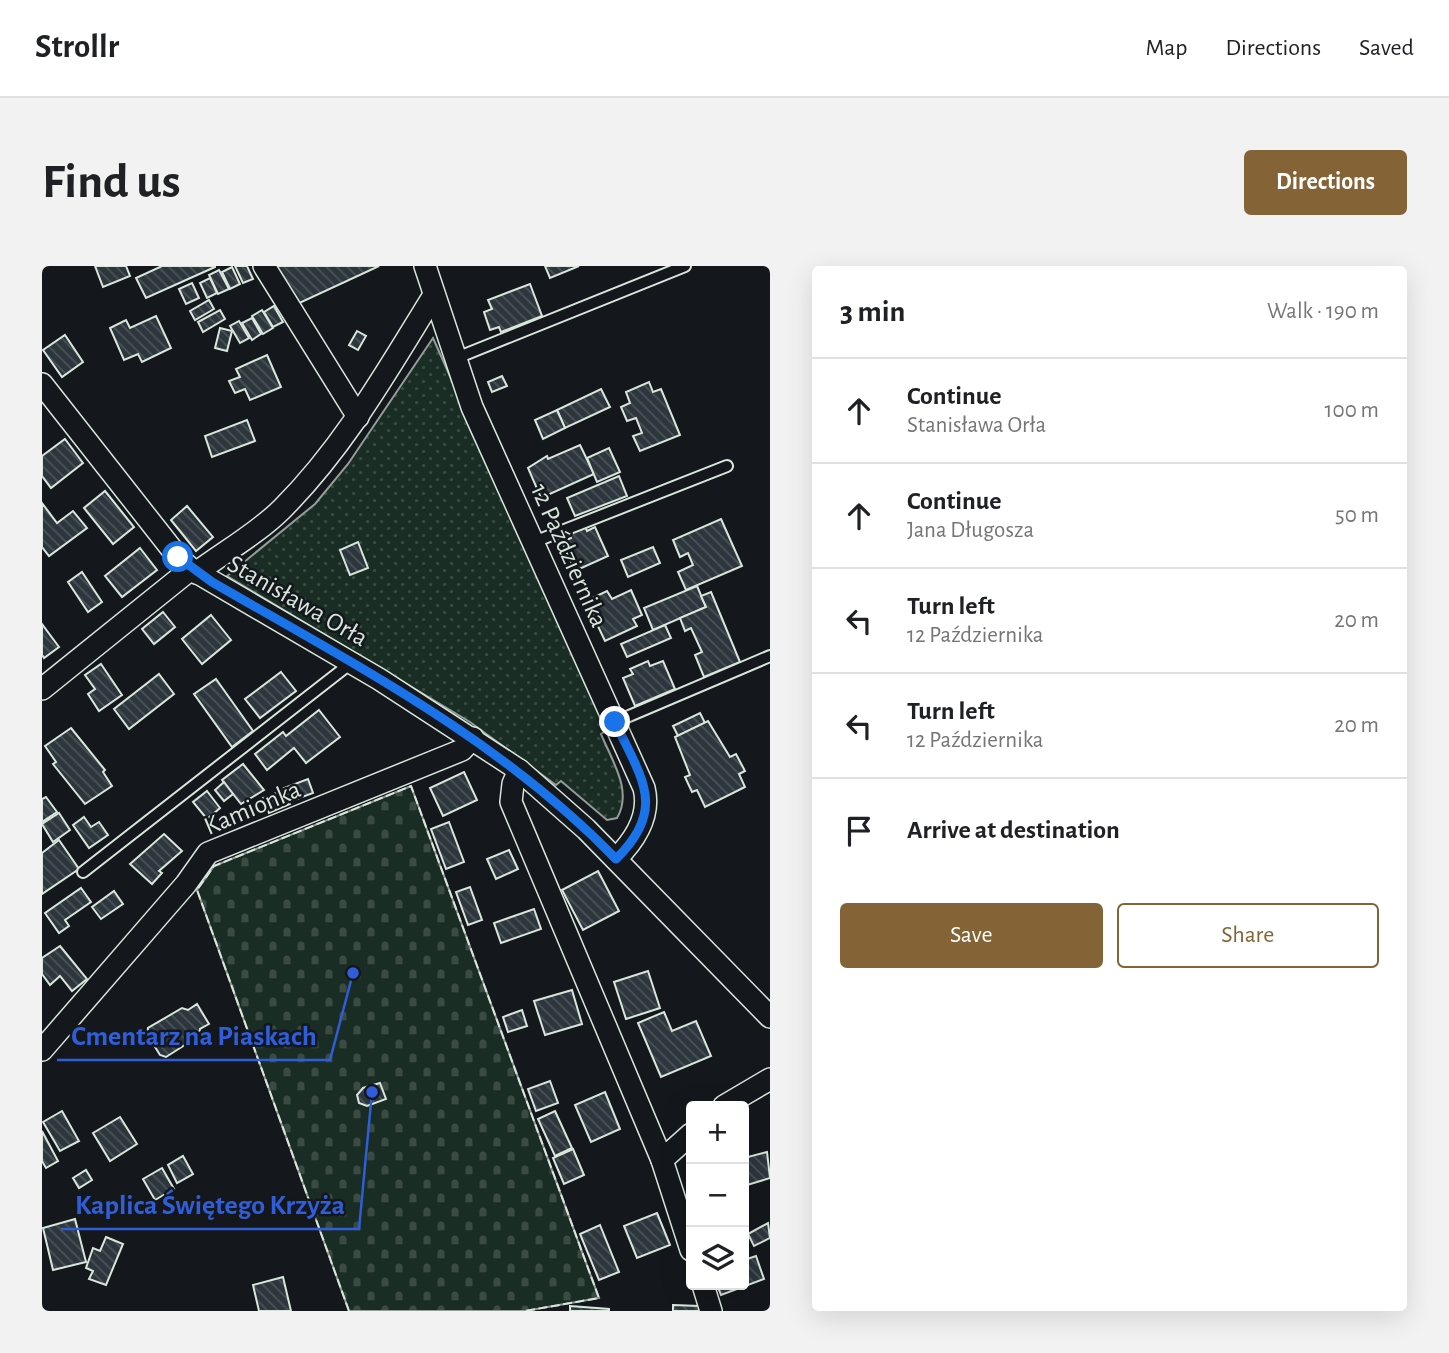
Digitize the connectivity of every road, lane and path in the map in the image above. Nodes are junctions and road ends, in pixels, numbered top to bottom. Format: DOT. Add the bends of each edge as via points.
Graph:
graph roads {
  1 [pos="264,266"];
  2 [pos="425,266"];
  3 [pos="685,266"];
  4 [pos="434,295"];
  5 [pos="454,359"];
  6 [pos="42,384"];
  7 [pos="358,417"];
  8 [pos="727,466"];
  9 [pos="534,542"];
  10 [pos="193,571"];
  11 [pos="770,656"];
  12 [pos="351,663"];
  13 [pos="42,689"];
  14 [pos="615,722"];
  15 [pos="473,738"];
  16 [pos="519,770"];
  17 [pos="616,859"];
  18 [pos="83,872"];
  19 [pos="770,1017"];
  20 [pos="42,1050"];
  21 [pos="770,1079"];
  22 [pos="733,1101"];
  23 [pos="686,1138"];
  24 [pos="662,1160"];
  25 [pos="686,1234"];
  26 [pos="705,1290"];
  27 [pos="711,1311"];
  1 -- 7 [label="street"];
  2 -- 4 [label="street, 12 Października"];
  3 -- 5 [label="lane"];
  4 -- 5 [label="street, 12 Października"];
  4 -- 7 [label="street"];
  5 -- 9 [label="street, 12 Października"];
  6 -- 10 [label="street, Stanisława Orła"];
  7 -- 10 [label="street" via="281,511"];
  8 -- 9 [label="lane"];
  9 -- 14 [label="street, 12 Października"];
  10 -- 12 [label="street, Stanisława Orła"];
  10 -- 13 [label="street"];
  11 -- 14 [label="lane"];
  12 -- 15 [label="street, Stanisława Orła"];
  12 -- 18 [label="lane"];
  14 -- 17 [label="street, 12 Października" via="647,799 643,821"];
  15 -- 16 [label="street, Stanisława Orła"];
  15 -- 20 [label="street, Kamionka" via="462,750 208,853"];
  16 -- 17 [label="street, Stanisława Orła"];
  16 -- 24 [label="street" via="511,803"];
  17 -- 19 [label="street, Stanisława Orła"];
  21 -- 22 [label="street"];
  23 -- 24 [label="street"];
  24 -- 25 [label="street"];
  26 -- 27 [label="street"];
}
